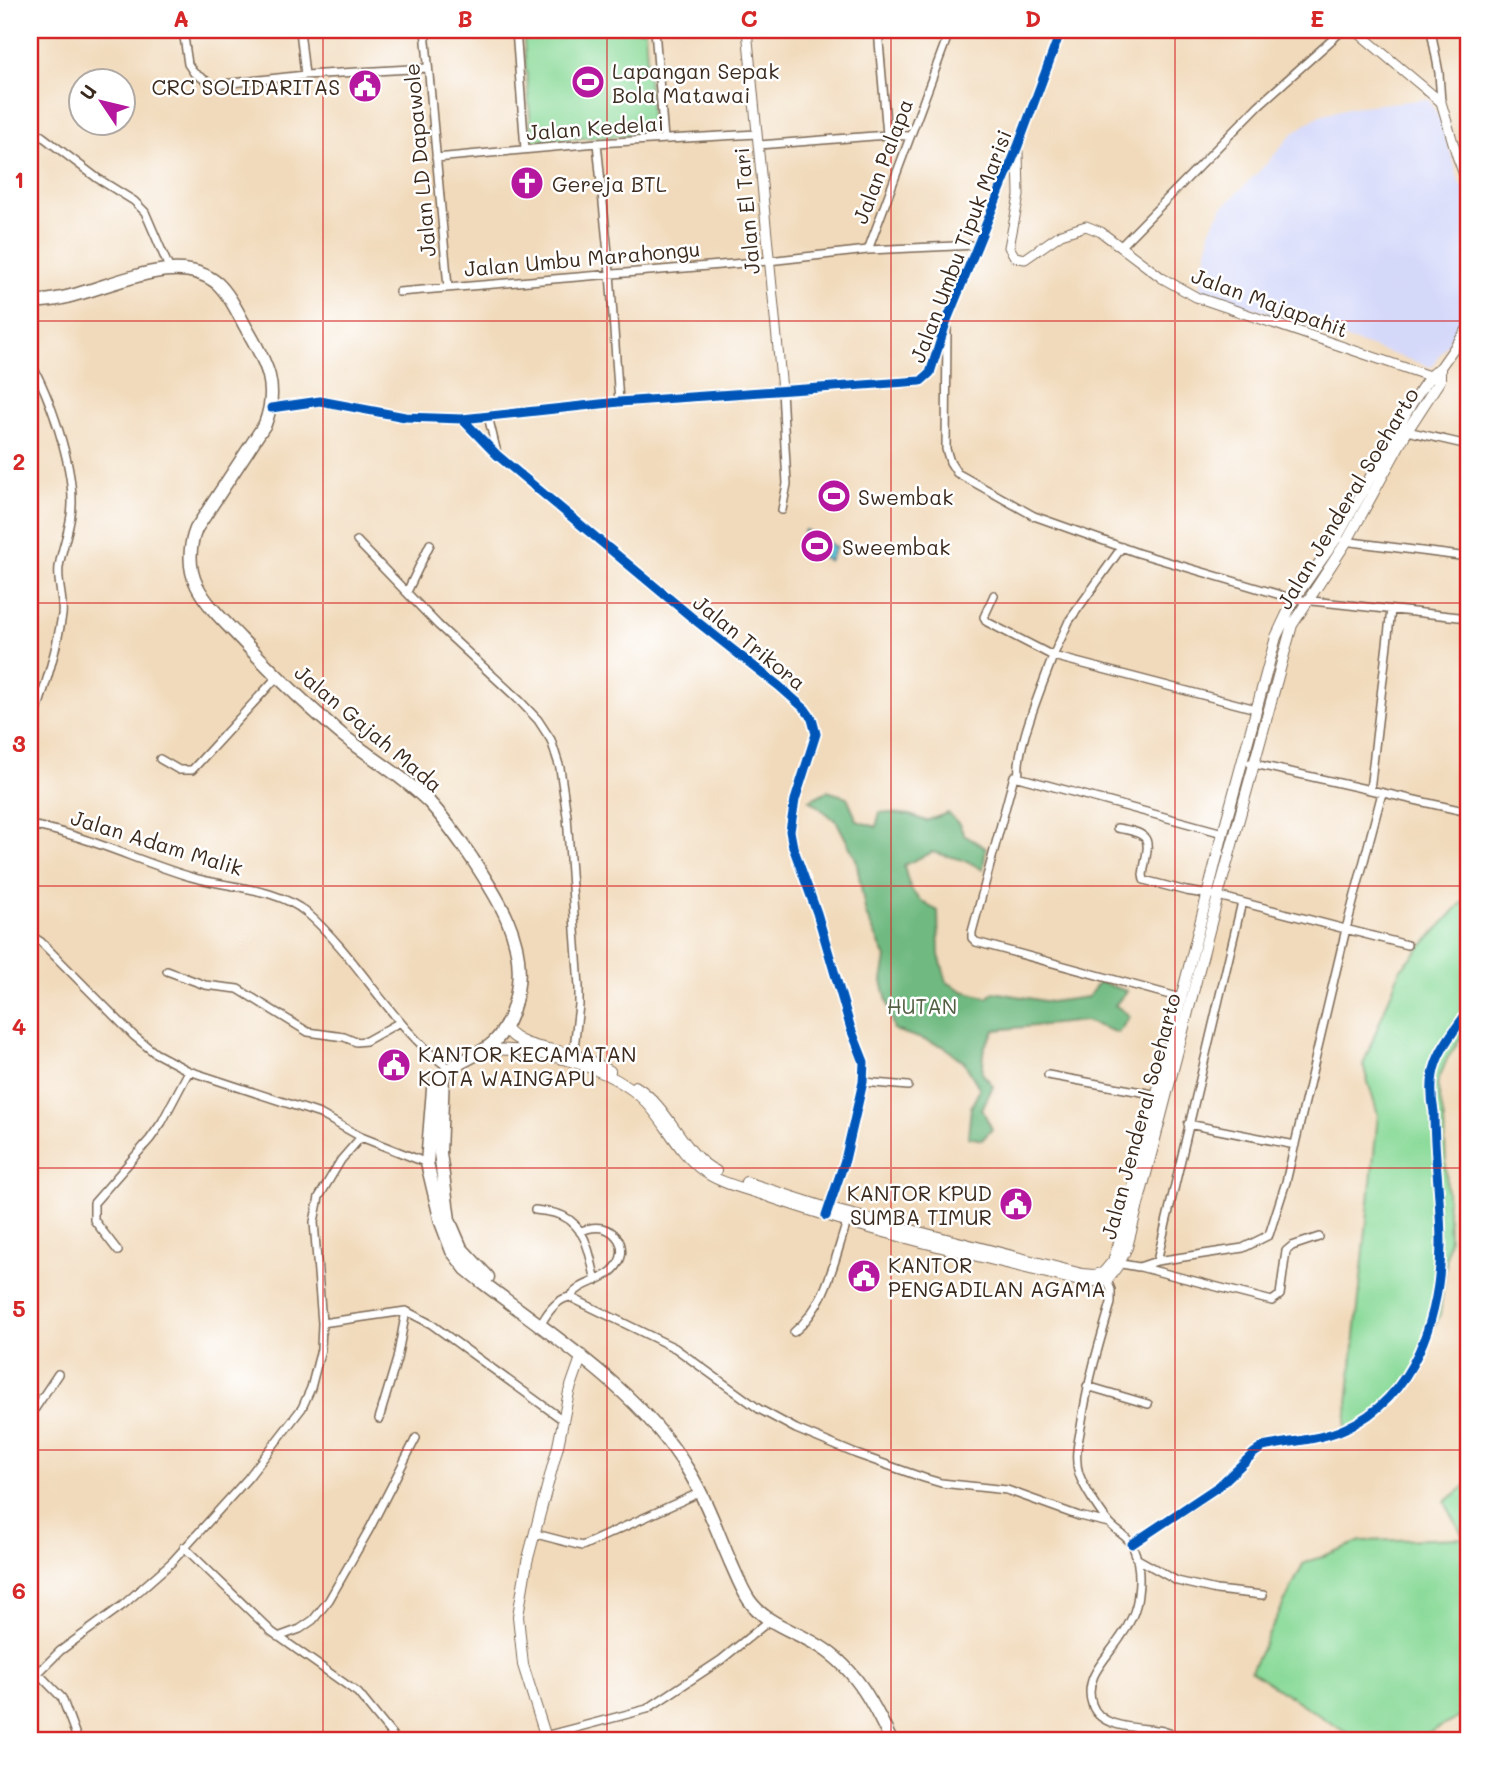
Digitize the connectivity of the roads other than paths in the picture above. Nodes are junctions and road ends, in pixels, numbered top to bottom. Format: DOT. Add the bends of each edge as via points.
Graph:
graph roads {
  1 [pos="183,30"];
  2 [pos="300,30"];
  3 [pos="425,30"];
  4 [pos="516,30"];
  5 [pos="655,30"];
  6 [pos="747,30"];
  7 [pos="878,30"];
  8 [pos="950,30"];
  9 [pos="1061,30"];
  10 [pos="1343,30"];
  11 [pos="1355,30"];
  12 [pos="1431,30"];
  13 [pos="428,68"];
  14 [pos="305,75"];
  15 [pos="1441,102"];
  16 [pos="30,127"];
  17 [pos="757,134"];
  18 [pos="887,135"];
  19 [pos="909,136"];
  20 [pos="664,139"];
  21 [pos="597,144"];
  22 [pos="759,145"];
  23 [pos="1018,146"];
  24 [pos="525,149"];
  25 [pos="436,158"];
  26 [pos="1468,185"];
  27 [pos="977,245"];
  28 [pos="1120,247"];
  29 [pos="868,250"];
  30 [pos="768,261"];
  31 [pos="170,270"];
  32 [pos="610,273"];
  33 [pos="448,287"];
  34 [pos="399,292"];
  35 [pos="30,301"];
  36 [pos="947,320"];
  37 [pos="1468,328"];
  38 [pos="30,362"];
  39 [pos="1440,368"];
  40 [pos="1435,378"];
  41 [pos="782,390"];
  42 [pos="618,402"];
  43 [pos="271,408"];
  44 [pos="488,416"];
  45 [pos="462,419"];
  46 [pos="1407,431"];
  47 [pos="1468,445"];
  48 [pos="497,455"];
  49 [pos="782,510"];
  50 [pos="1336,539"];
  51 [pos="357,541"];
  52 [pos="1347,541"];
  53 [pos="430,544"];
  54 [pos="1122,547"];
  55 [pos="1468,557"];
  56 [pos="407,592"];
  57 [pos="994,595"];
  58 [pos="1294,599"];
  59 [pos="1307,600"];
  60 [pos="1391,610"];
  61 [pos="1468,618"];
  62 [pos="1053,656"];
  63 [pos="278,676"];
  64 [pos="1256,709"];
  65 [pos="30,733"];
  66 [pos="160,759"];
  67 [pos="1242,762"];
  68 [pos="1253,764"];
  69 [pos="1019,777"];
  70 [pos="1370,790"];
  71 [pos="1382,793"];
  72 [pos="1468,812"];
  73 [pos="30,825"];
  74 [pos="1117,828"];
  75 [pos="1223,833"];
  76 [pos="1213,895"];
  77 [pos="1241,902"];
  78 [pos="1346,929"];
  79 [pos="30,935"];
  80 [pos="1407,945"];
  81 [pos="167,971"];
  82 [pos="1181,998"];
  83 [pos="1468,1011"];
  84 [pos="400,1022"];
  85 [pos="505,1028"];
  86 [pos="483,1050"];
  87 [pos="573,1058"];
  88 [pos="189,1071"];
  89 [pos="446,1072"];
  90 [pos="1048,1075"];
  91 [pos="863,1082"];
  92 [pos="908,1086"];
  93 [pos="1161,1096"];
  94 [pos="1188,1124"];
  95 [pos="361,1137"];
  96 [pos="1295,1145"];
  97 [pos="427,1163"];
  98 [pos="535,1210"];
  99 [pos="828,1213"];
  100 [pos="847,1222"];
  101 [pos="580,1232"];
  102 [pos="1319,1237"];
  103 [pos="958,1246"];
  104 [pos="118,1251"];
  105 [pos="1157,1261"];
  106 [pos="1116,1263"];
  107 [pos="1139,1267"];
  108 [pos="1105,1276"];
  109 [pos="596,1282"];
  110 [pos="570,1297"];
  111 [pos="406,1311"];
  112 [pos="536,1321"];
  113 [pos="322,1323"];
  114 [pos="794,1332"];
  115 [pos="582,1355"];
  116 [pos="58,1374"];
  117 [pos="1087,1386"];
  118 [pos="1148,1404"];
  119 [pos="30,1416"];
  120 [pos="379,1419"];
  121 [pos="563,1420"];
  122 [pos="416,1438"];
  123 [pos="701,1492"];
  124 [pos="1109,1523"];
  125 [pos="536,1534"];
  126 [pos="1132,1544"];
  127 [pos="184,1547"];
  128 [pos="1136,1558"];
  129 [pos="1263,1595"];
  130 [pos="769,1621"];
  131 [pos="278,1637"];
  132 [pos="30,1665"];
  133 [pos="38,1674"];
  134 [pos="546,1738"];
  135 [pos="78,1741"];
  136 [pos="397,1741"];
  137 [pos="891,1741"];
  138 [pos="1193,1741"];
  1 -- 14 [label="street" via="188,64 213,85"];
  2 -- 14 [label="street"];
  3 -- 13 [label="street, Jalan LD Dapawole"];
  4 -- 24 [label="street"];
  5 -- 20 [label="street"];
  6 -- 17 [label="street, Jalan El Tari"];
  7 -- 18 [label="street"];
  8 -- 19 [label="street, Jalan Palapa"];
  9 -- 23 [label="street, Jalan Umbu Tipuk Marisi"];
  10 -- 28 [label="street" via="1259,105"];
  11 -- 15 [label="street"];
  12 -- 15 [label="street"];
  13 -- 14 [label="street"];
  13 -- 25 [label="street, Jalan LD Dapawole"];
  15 -- 26 [label="street"];
  16 -- 31 [label="street" via="145,212"];
  17 -- 20 [label="street, Jalan Kedelai"];
  17 -- 22 [label="street, Jalan El Tari"];
  18 -- 19 [label="street"];
  18 -- 22 [label="street"];
  19 -- 29 [label="street, Jalan Palapa"];
  20 -- 21 [label="street, Jalan Kedelai"];
  21 -- 24 [label="street, Jalan Kedelai"];
  21 -- 32 [label="street"];
  22 -- 30 [label="street, Jalan El Tari"];
  23 -- 27 [label="street, Jalan Umbu Tipuk Marisi"];
  23 -- 28 [label="street, Jalan Majapahit" via="1019,196 1009,247 1015,257 1030,257 1061,234 1081,226 1096,229"];
  24 -- 25 [label="street, Jalan Kedelai"];
  25 -- 33 [label="street, Jalan LD Dapawole"];
  27 -- 29 [label="street"];
  27 -- 36 [label="street, Jalan Umbu Tipuk Marisi"];
  28 -- 40 [label="street, Jalan Majapahit" via="1168,282 1203,300"];
  29 -- 30 [label="street, Jalan Palapa"];
  30 -- 32 [label="street, Jalan Umbu Marahongu"];
  30 -- 41 [label="street, Jalan El Tari"];
  31 -- 35 [label="highway" via="78,295"];
  31 -- 43 [label="highway" via="197,272 224,291 268,369"];
  32 -- 33 [label="street, Jalan Umbu Marahongu"];
  32 -- 42 [label="street"];
  33 -- 34 [label="street, Jalan Umbu Marahongu"];
  36 -- 41 [label="street, Jalan Umbu Tipuk Marisi" via="930,373 921,381"];
  36 -- 54 [label="street" via="946,449 957,473 1034,516"];
  37 -- 39 [label="street, Jalan Jenderal Soeharto"];
  38 -- 65 [label="street" via="57,426 72,506 58,570 62,613"];
  39 -- 40 [label="main road, Jalan Jenderal Soeharto"];
  40 -- 46 [label="main road, Jalan Jenderal Soeharto"];
  40 -- 50 [label="main road, Jalan Jenderal Soeharto" via="1411,404"];
  41 -- 42 [label="street"];
  41 -- 49 [label="street" via="787,484"];
  42 -- 44 [label="street"];
  43 -- 45 [label="street" via="320,401 405,417"];
  43 -- 63 [label="highway, Jalan Gajah Mada" via="196,529 191,549 193,574 206,599"];
  44 -- 45 [label="street"];
  44 -- 48 [label="street"];
  45 -- 48 [label="street, Jalan Trikora"];
  46 -- 47 [label="street"];
  46 -- 52 [label="main road, Jalan Jenderal Soeharto"];
  48 -- 91 [label="street, Jalan Trikora" via="735,646 812,719 816,734 790,831 864,1062"];
  50 -- 52 [label="street"];
  50 -- 58 [label="main road, Jalan Jenderal Soeharto"];
  51 -- 56 [label="street"];
  52 -- 55 [label="street"];
  52 -- 59 [label="main road, Jalan Jenderal Soeharto"];
  53 -- 56 [label="street"];
  54 -- 58 [label="street"];
  54 -- 62 [label="street" via="1069,621"];
  56 -- 87 [label="street" via="519,700 548,733 555,749 570,847 579,987"];
  57 -- 62 [label="street" via="984,617 987,622"];
  58 -- 59 [label="street"];
  58 -- 64 [label="main road, Jalan Jenderal Soeharto" via="1276,637"];
  59 -- 60 [label="street"];
  59 -- 68 [label="main road, Jalan Jenderal Soeharto" via="1292,625"];
  60 -- 61 [label="street"];
  60 -- 70 [label="street"];
  62 -- 64 [label="street"];
  62 -- 69 [label="street" via="1021,753"];
  63 -- 66 [label="street" via="192,770 179,770"];
  63 -- 85 [label="highway, Jalan Gajah Mada" via="326,721 429,802 493,891 507,917 518,955 518,983"];
  64 -- 67 [label="main road, Jalan Jenderal Soeharto"];
  67 -- 68 [label="street"];
  67 -- 75 [label="main road, Jalan Jenderal Soeharto"];
  68 -- 70 [label="street"];
  68 -- 76 [label="main road, Jalan Jenderal Soeharto"];
  69 -- 75 [label="street"];
  69 -- 82 [label="street" via="1013,777 972,938"];
  70 -- 71 [label="street"];
  71 -- 72 [label="street"];
  71 -- 78 [label="street"];
  73 -- 84 [label="street, Jalan Adam Malik" via="99,843 192,877 288,900 322,927"];
  74 -- 76 [label="street" via="1145,837 1144,880"];
  75 -- 76 [label="main road, Jalan Jenderal Soeharto"];
  76 -- 77 [label="street"];
  76 -- 82 [label="main road, Jalan Jenderal Soeharto"];
  76 -- 93 [label="main road, Jalan Jenderal Soeharto"];
  77 -- 78 [label="street"];
  77 -- 94 [label="street"];
  78 -- 80 [label="street"];
  78 -- 96 [label="street"];
  79 -- 88 [label="street" via="155,1054"];
  81 -- 84 [label="street" via="205,985 238,989 308,1032 366,1041"];
  82 -- 93 [label="main road, Jalan Jenderal Soeharto"];
  83 -- 126 [label="street" via="1432,1070 1440,1265 1425,1336 1409,1373 1385,1402 1361,1420 1334,1432 1263,1447 1219,1486"];
  84 -- 89 [label="street, Jalan Adam Malik"];
  85 -- 86 [label="highway, Jalan Gajah Mada"];
  85 -- 87 [label="main road" via="527,1044"];
  86 -- 87 [label="main road"];
  86 -- 89 [label="highway, Jalan Gajah Mada"];
  87 -- 99 [label="main road" via="638,1095 709,1175"];
  88 -- 95 [label="street" via="320,1114"];
  88 -- 104 [label="street" via="150,1139 94,1203 94,1220"];
  89 -- 97 [label="highway" via="433,1089"];
  89 -- 112 [label="highway" via="440,1153 452,1229 476,1265"];
  90 -- 93 [label="street"];
  91 -- 92 [label="street"];
  91 -- 99 [label="street, Jalan Trikora"];
  93 -- 106 [label="main road, Jalan Jenderal Soeharto" via="1127,1247"];
  94 -- 96 [label="street"];
  94 -- 105 [label="street"];
  95 -- 97 [label="street"];
  95 -- 113 [label="street" via="322,1191 314,1222"];
  96 -- 105 [label="street" via="1266,1238 1243,1248"];
  97 -- 112 [label="highway" via="452,1251 482,1282"];
  98 -- 101 [label="street" via="562,1215"];
  99 -- 100 [label="main road"];
  99 -- 103 [label="main road"];
  100 -- 103 [label="main road"];
  100 -- 114 [label="street" via="822,1297"];
  101 -- 109 [label="street"];
  101 -- 109 [label="street" via="604,1228 618,1237 617,1264"];
  102 -- 107 [label="street" via="1286,1251 1280,1295 1272,1301"];
  103 -- 108 [label="main road" via="1084,1282"];
  105 -- 107 [label="street"];
  106 -- 107 [label="street"];
  106 -- 108 [label="main road, Jalan Jenderal Soeharto"];
  108 -- 117 [label="street" via="1111,1303"];
  109 -- 110 [label="street" via="582,1285"];
  110 -- 112 [label="street"];
  110 -- 124 [label="street" via="675,1348 759,1409 796,1429 924,1478 1007,1490"];
  111 -- 113 [label="street"];
  111 -- 120 [label="street"];
  111 -- 121 [label="street" via="431,1324"];
  112 -- 115 [label="highway"];
  113 -- 127 [label="street" via="321,1349 302,1408 248,1478"];
  115 -- 121 [label="main road"];
  115 -- 123 [label="highway" via="661,1431"];
  116 -- 119 [label="street"];
  117 -- 118 [label="street"];
  117 -- 124 [label="street" via="1076,1462 1081,1479"];
  121 -- 125 [label="main road"];
  122 -- 131 [label="street" via="329,1601 313,1620"];
  123 -- 125 [label="street" via="582,1546"];
  123 -- 130 [label="highway" via="742,1587"];
  124 -- 126 [label="street"];
  125 -- 134 [label="main road" via="525,1572 518,1631 523,1665"];
  126 -- 128 [label="street"];
  127 -- 131 [label="street"];
  127 -- 133 [label="street" via="148,1585 60,1651"];
  128 -- 129 [label="street" via="1177,1581"];
  128 -- 138 [label="street" via="1136,1606 1121,1638 1093,1677 1092,1704 1098,1715 1110,1721"];
  130 -- 134 [label="street" via="721,1660 647,1709"];
  130 -- 137 [label="highway" via="816,1644 846,1667"];
  131 -- 136 [label="street" via="358,1693"];
  132 -- 133 [label="street"];
  133 -- 135 [label="street" via="62,1698"];
}
